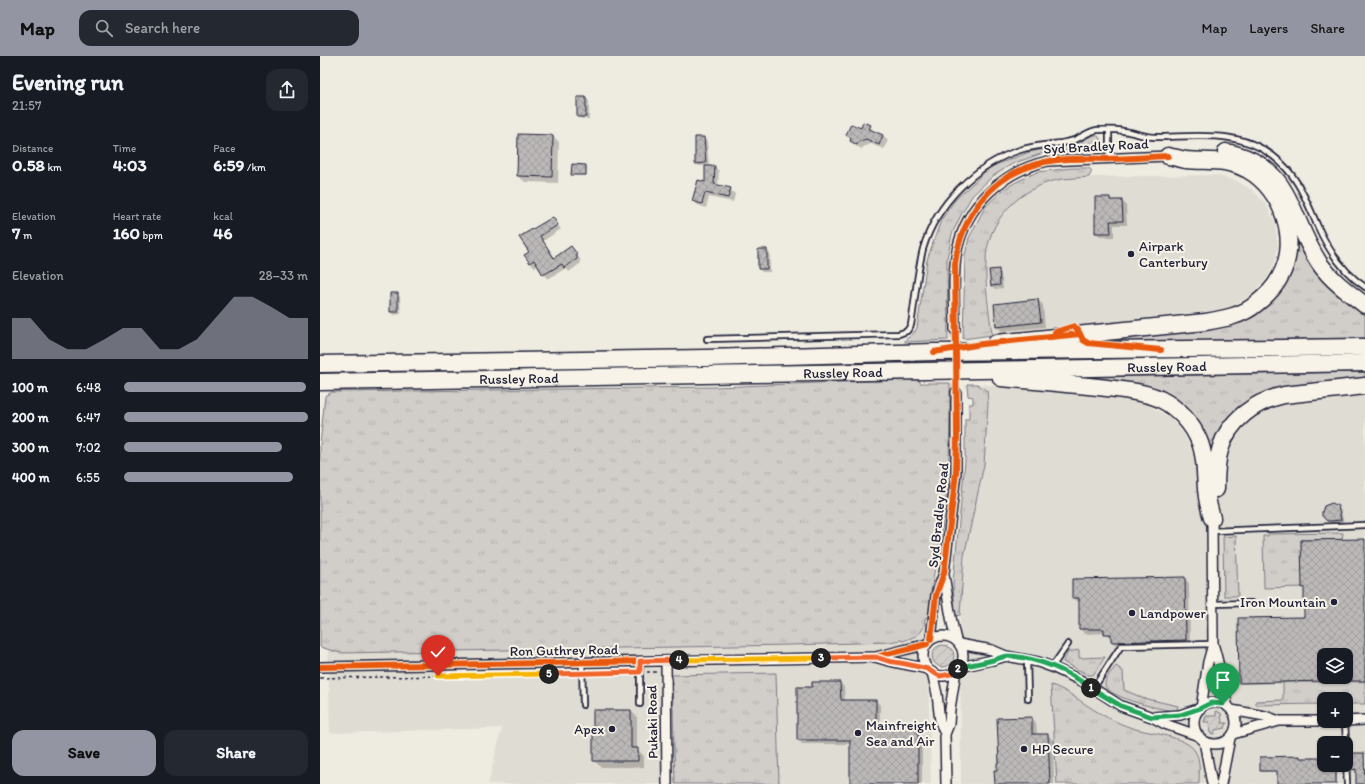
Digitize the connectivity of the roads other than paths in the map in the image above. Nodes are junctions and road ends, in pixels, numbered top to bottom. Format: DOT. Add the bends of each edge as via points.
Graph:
graph roads {
  1 [pos="1109,130"];
  2 [pos="1168,156"];
  3 [pos="1109,159"];
  4 [pos="1365,287"];
  5 [pos="1365,305"];
  6 [pos="955,330"];
  7 [pos="707,339"];
  8 [pos="1365,347"];
  9 [pos="934,352"];
  10 [pos="1365,363"];
  11 [pos="320,364"];
  12 [pos="895,372"];
  13 [pos="320,382"];
  14 [pos="1365,386"];
  15 [pos="956,392"];
  16 [pos="1212,525"];
  17 [pos="1365,526"];
  18 [pos="944,573"];
  19 [pos="1251,603"];
  20 [pos="1213,604"];
  21 [pos="929,642"];
  22 [pos="957,642"];
  23 [pos="1068,644"];
  24 [pos="1213,644"];
  25 [pos="1006,656"];
  26 [pos="876,657"];
  27 [pos="666,660"];
  28 [pos="1027,660"];
  29 [pos="640,661"];
  30 [pos="582,662"];
  31 [pos="320,667"];
  32 [pos="1052,667"];
  33 [pos="958,669"];
  34 [pos="930,671"];
  35 [pos="1093,689"];
  36 [pos="1028,699"];
  37 [pos="640,704"];
  38 [pos="583,705"];
  39 [pos="1201,708"];
  40 [pos="1230,708"];
  41 [pos="1152,717"];
  42 [pos="1365,720"];
  43 [pos="1278,721"];
  44 [pos="1317,721"];
  45 [pos="1353,721"];
  46 [pos="945,734"];
  47 [pos="1231,736"];
  48 [pos="1202,739"];
  49 [pos="1347,772"];
  50 [pos="667,784"];
  51 [pos="946,784"];
  52 [pos="1212,784"];
  53 [pos="1221,784"];
  54 [pos="1347,784"];
  1 -- 3 [label="lane"];
  1 -- 4 [label="lane" via="1121,130 1149,137 1228,137 1261,148 1280,162 1296,180 1335,257 1349,274"];
  1 -- 7 [label="lane" via="1095,130 1076,139 1011,154 983,168 964,184 940,213 924,247 911,325 907,330 899,334"];
  2 -- 3 [label="street, Syd Bradley Road"];
  2 -- 5 [label="highway" via="1184,151 1224,151 1236,153 1262,167 1277,180 1285,192 1305,238 1321,265 1344,290"];
  2 -- 9 [label="highway" via="1185,160 1217,160 1238,166 1259,178 1274,195 1288,231 1286,262 1268,293 1255,305 1226,318 1205,322 982,344"];
  3 -- 6 [label="street, Syd Bradley Road" via="1059,160 1038,164 1018,171 999,182 981,200 967,222 957,250"];
  8 -- 9 [label="highway, Russley Road"];
  9 -- 11 [label="highway, Russley Road"];
  10 -- 12 [label="highway, Russley Road"];
  12 -- 13 [label="highway, Russley Road"];
  12 -- 16 [label="highway" via="1050,382 1127,391 1160,399 1184,417 1200,443 1205,459 1207,497"];
  14 -- 16 [label="highway" via="1272,397 1259,403 1237,420 1220,449"];
  15 -- 18 [label="street, Syd Bradley Road" via="956,473"];
  16 -- 17 [label="lane"];
  16 -- 20 [label="street"];
  18 -- 21 [label="street, Syd Bradley Road" via="936,595"];
  18 -- 22 [label="street, Syd Bradley Road" via="950,619"];
  19 -- 20 [label="lane"];
  20 -- 24 [label="street"];
  21 -- 22 [label="street" via="937,636 949,637"];
  21 -- 26 [label="street, Ron Guthrey Road"];
  21 -- 34 [label="street" via="923,654 925,665"];
  22 -- 25 [label="street"];
  22 -- 33 [label="street" via="963,655"];
  23 -- 32 [label="lane"];
  24 -- 35 [label="lane" via="1122,646"];
  24 -- 39 [label="street"];
  24 -- 40 [label="street"];
  25 -- 28 [label="street"];
  25 -- 33 [label="street"];
  26 -- 27 [label="street, Ron Guthrey Road"];
  26 -- 34 [label="street, Ron Guthrey Road"];
  27 -- 29 [label="street, Ron Guthrey Road"];
  27 -- 50 [label="street, Pukaki Road"];
  28 -- 32 [label="street"];
  28 -- 36 [label="lane"];
  29 -- 30 [label="street, Ron Guthrey Road"];
  29 -- 37 [label="lane"];
  30 -- 31 [label="street, Ron Guthrey Road"];
  30 -- 38 [label="lane"];
  32 -- 35 [label="street"];
  33 -- 34 [label="street" via="951,674 940,676"];
  33 -- 46 [label="street"];
  34 -- 46 [label="street" via="937,694 940,722"];
  35 -- 41 [label="street" via="1121,706"];
  39 -- 40 [label="street" via="1218,702"];
  39 -- 41 [label="street" via="1180,715"];
  39 -- 48 [label="street" via="1197,713 1195,725"];
  40 -- 43 [label="street"];
  40 -- 47 [label="street" via="1236,721 1236,728"];
  41 -- 48 [label="street"];
  42 -- 45 [label="street"];
  43 -- 44 [label="street"];
  43 -- 47 [label="street"];
  46 -- 51 [label="street"];
  47 -- 48 [label="street" via="1217,744"];
  47 -- 53 [label="street"];
  48 -- 52 [label="street"];
  49 -- 54 [label="lane"];
}
